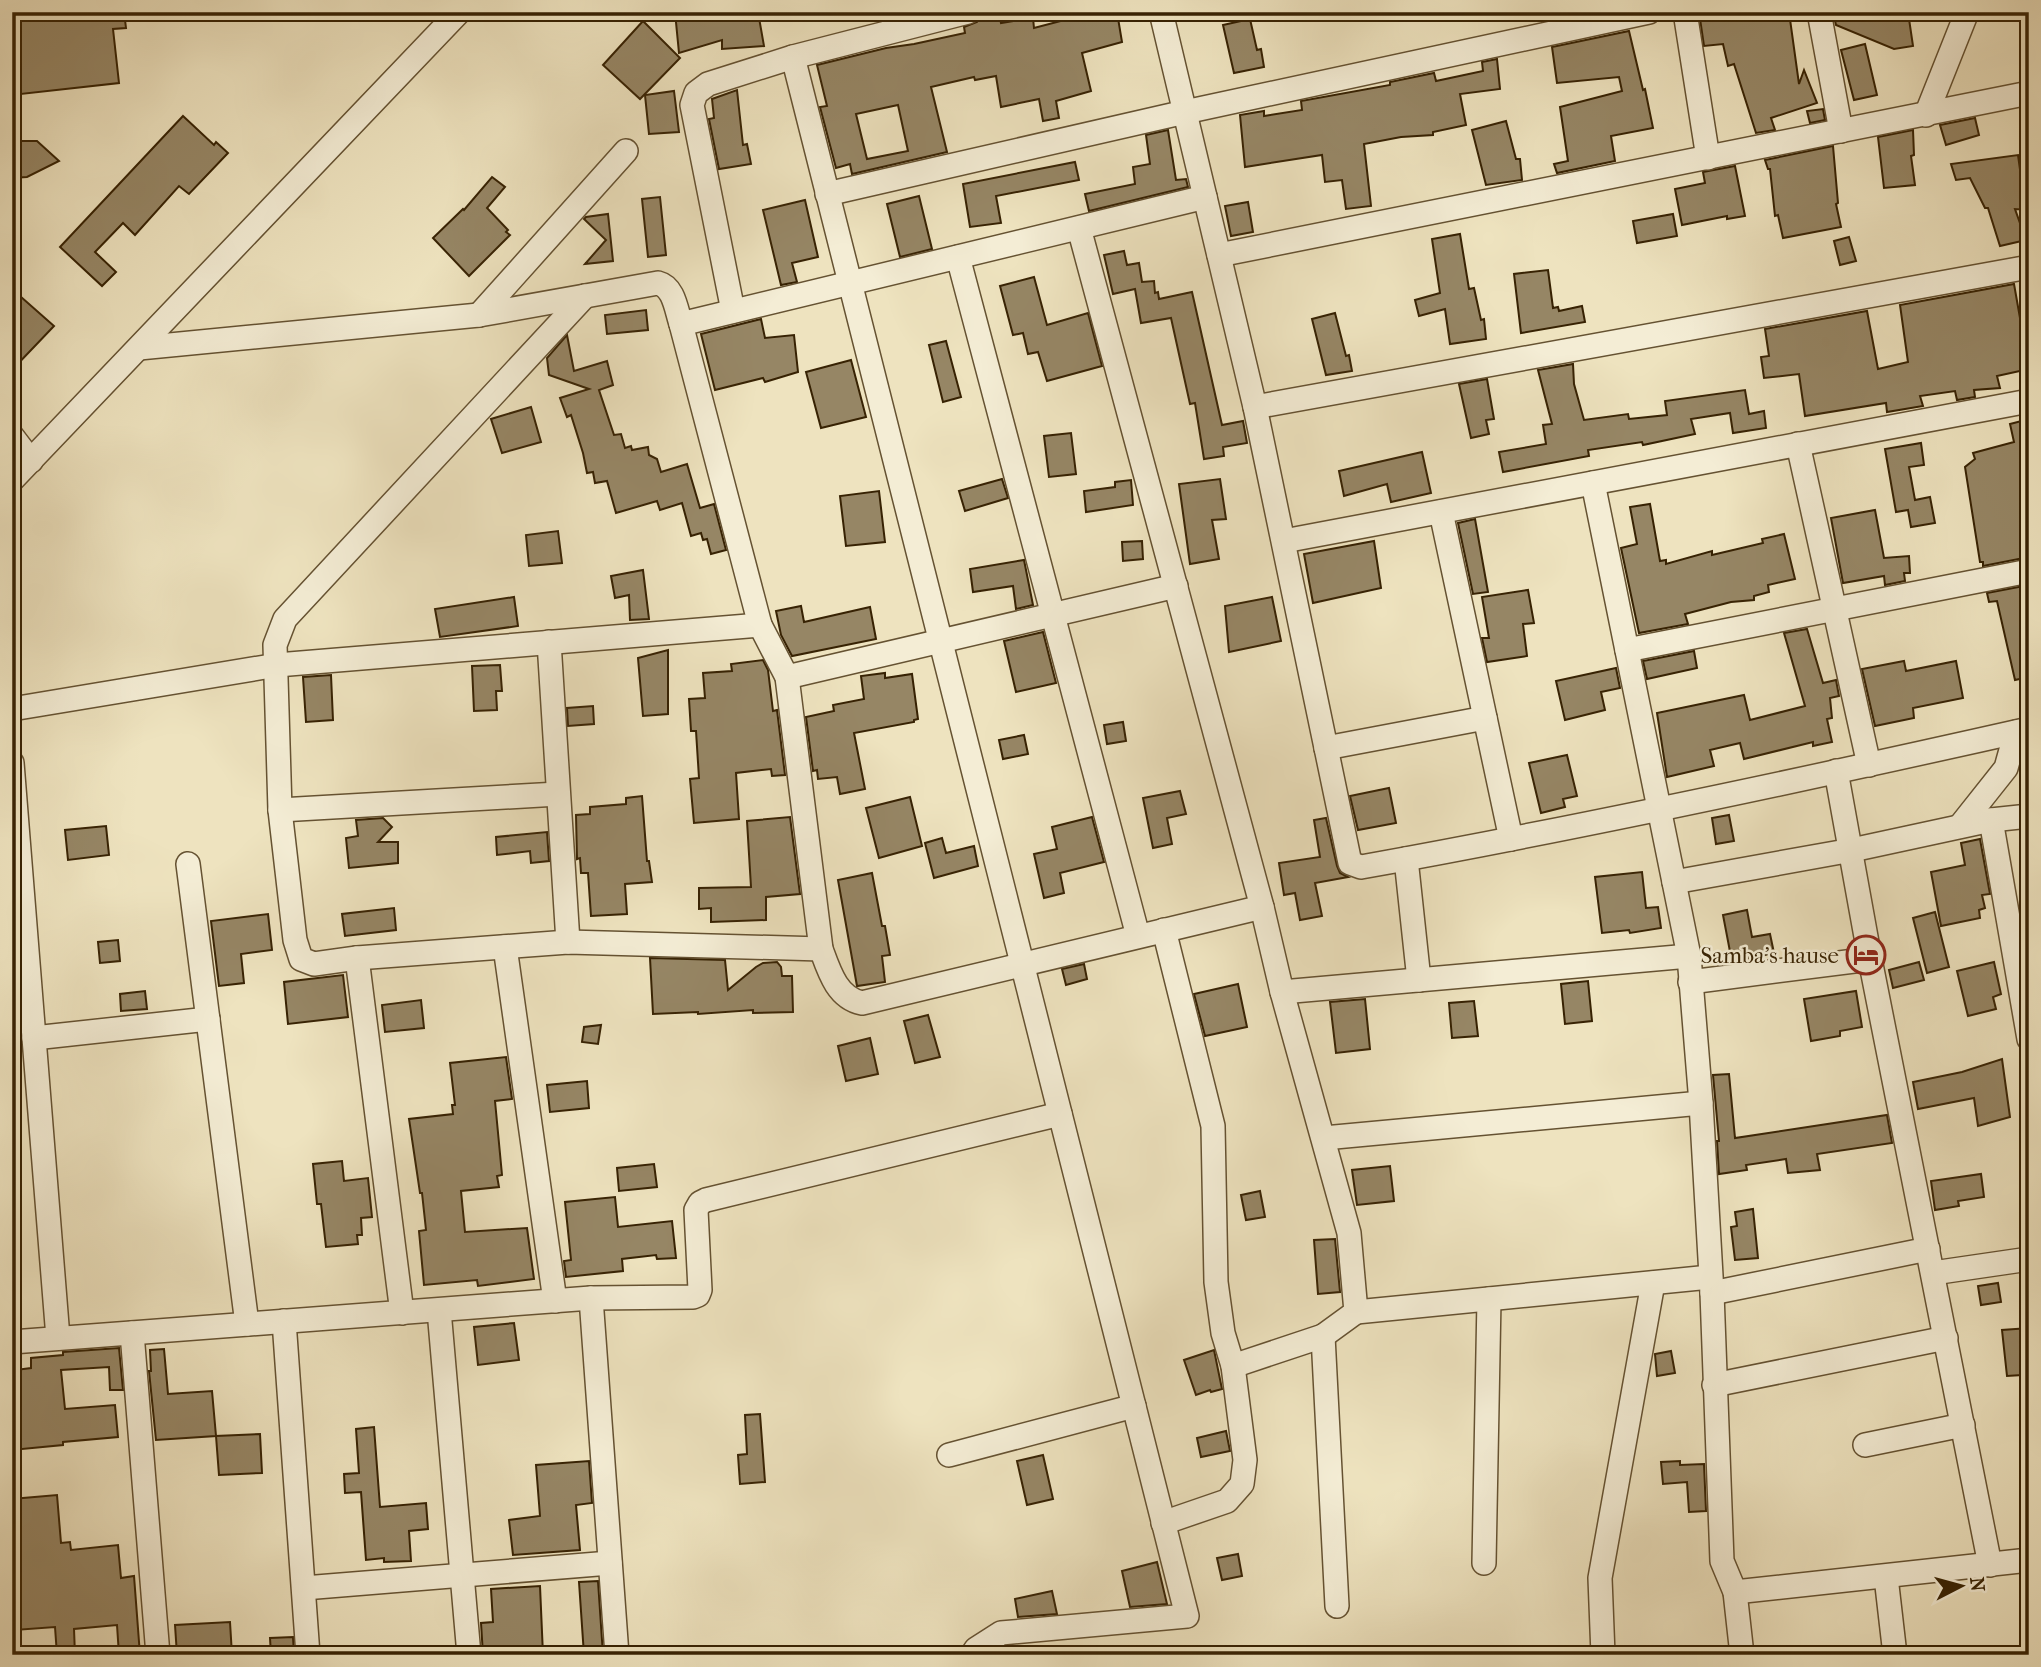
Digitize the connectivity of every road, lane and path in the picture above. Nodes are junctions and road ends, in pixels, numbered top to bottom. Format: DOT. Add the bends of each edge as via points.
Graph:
graph roads {
  1 [pos="459,12"];
  2 [pos="968,12"];
  3 [pos="1161,12"];
  4 [pos="1649,12"];
  5 [pos="1685,12"];
  6 [pos="1819,12"];
  7 [pos="1967,12"];
  8 [pos="793,57"];
  9 [pos="2029,93"];
  10 [pos="1185,112"];
  11 [pos="1926,115"];
  12 [pos="1841,131"];
  13 [pos="626,151"];
  14 [pos="1707,158"];
  15 [pos="828,194"];
  16 [pos="1205,197"];
  17 [pos="1079,228"];
  18 [pos="1219,255"];
  19 [pos="958,257"];
  20 [pos="2029,267"];
  21 [pos="850,283"];
  22 [pos="585,296"];
  23 [pos="733,311"];
  24 [pos="479,315"];
  25 [pos="681,324"];
  26 [pos="139,348"];
  27 [pos="2029,401"];
  28 [pos="1255,407"];
  29 [pos="12,436"];
  30 [pos="1798,444"];
  31 [pos="31,461"];
  32 [pos="12,480"];
  33 [pos="1593,483"];
  34 [pos="1441,512"];
  35 [pos="1284,541"];
  36 [pos="2029,571"];
  37 [pos="1176,586"];
  38 [pos="1834,610"];
  39 [pos="1053,615"];
  40 [pos="760,625"];
  41 [pos="941,641"];
  42 [pos="549,642"];
  43 [pos="1627,650"];
  44 [pos="277,665"];
  45 [pos="787,677"];
  46 [pos="12,709"];
  47 [pos="1485,718"];
  48 [pos="2022,730"];
  49 [pos="1326,748"];
  50 [pos="12,763"];
  51 [pos="1869,765"];
  52 [pos="1836,771"];
  53 [pos="558,794"];
  54 [pos="280,810"];
  55 [pos="1659,810"];
  56 [pos="2029,816"];
  57 [pos="1991,820"];
  58 [pos="1960,826"];
  59 [pos="1511,839"];
  60 [pos="1852,850"];
  61 [pos="1406,859"];
  62 [pos="188,864"];
  63 [pos="1674,881"];
  64 [pos="1262,907"];
  65 [pos="1164,930"];
  66 [pos="1138,936"];
  67 [pos="568,942"];
  68 [pos="505,947"];
  69 [pos="821,949"];
  70 [pos="1689,957"];
  71 [pos="357,958"];
  72 [pos="1870,959"];
  73 [pos="1022,963"];
  74 [pos="1419,980"];
  75 [pos="1690,982"];
  76 [pos="1282,992"];
  77 [pos="208,1019"];
  78 [pos="34,1038"];
  79 [pos="2029,1039"];
  80 [pos="1701,1103"];
  81 [pos="1060,1114"];
  82 [pos="1324,1138"];
  83 [pos="1928,1249"];
  84 [pos="2029,1259"];
  85 [pos="1933,1273"];
  86 [pos="1653,1283"];
  87 [pos="1711,1285"];
  88 [pos="591,1298"];
  89 [pos="1489,1299"];
  90 [pos="555,1301"];
  91 [pos="439,1310"];
  92 [pos="1356,1312"];
  93 [pos="402,1313"];
  94 [pos="284,1321"];
  95 [pos="247,1324"];
  96 [pos="132,1333"];
  97 [pos="1324,1336"];
  98 [pos="58,1338"];
  99 [pos="1946,1338"];
  100 [pos="12,1342"];
  101 [pos="1233,1366"];
  102 [pos="1714,1385"];
  103 [pos="1134,1406"];
  104 [pos="1963,1425"];
  105 [pos="1865,1445"];
  106 [pos="948,1455"];
  107 [pos="1163,1523"];
  108 [pos="2029,1560"];
  109 [pos="610,1563"];
  110 [pos="1484,1563"];
  111 [pos="1990,1565"];
  112 [pos="463,1575"];
  113 [pos="1885,1577"];
  114 [pos="304,1588"];
  115 [pos="1735,1592"];
  116 [pos="1337,1606"];
  117 [pos="158,1655"];
  118 [pos="308,1655"];
  119 [pos="468,1655"];
  120 [pos="617,1655"];
  121 [pos="972,1655"];
  122 [pos="1603,1655"];
  123 [pos="1742,1655"];
  124 [pos="1895,1655"];
  1 -- 26 [label="street"];
  2 -- 8 [label="street"];
  3 -- 10 [label="street"];
  4 -- 10 [label="street"];
  5 -- 14 [label="street"];
  6 -- 12 [label="street"];
  7 -- 11 [label="street"];
  8 -- 15 [label="street"];
  8 -- 23 [label="street" via="708,84 696,93 692,105"];
  9 -- 11 [label="street"];
  10 -- 15 [label="street"];
  10 -- 16 [label="street"];
  11 -- 12 [label="street"];
  12 -- 14 [label="street"];
  13 -- 24 [label="street"];
  14 -- 18 [label="street"];
  15 -- 21 [label="street"];
  16 -- 17 [label="street"];
  16 -- 18 [label="street"];
  17 -- 19 [label="street"];
  17 -- 37 [label="street"];
  18 -- 28 [label="street"];
  19 -- 21 [label="street"];
  19 -- 39 [label="street"];
  20 -- 28 [label="street"];
  21 -- 23 [label="street"];
  21 -- 41 [label="street"];
  22 -- 24 [label="street"];
  22 -- 25 [label="street" via="665,284"];
  22 -- 44 [label="street" via="285,619 275,645"];
  23 -- 25 [label="street"];
  24 -- 26 [label="street"];
  25 -- 40 [label="street"];
  26 -- 31 [label="street"];
  27 -- 30 [label="street"];
  28 -- 35 [label="street"];
  29 -- 31 [label="street"];
  30 -- 33 [label="street"];
  30 -- 38 [label="street"];
  31 -- 32 [label="street"];
  33 -- 34 [label="street"];
  33 -- 43 [label="street"];
  34 -- 35 [label="street"];
  34 -- 47 [label="street"];
  35 -- 49 [label="street"];
  36 -- 38 [label="street"];
  37 -- 39 [label="street"];
  37 -- 64 [label="street"];
  38 -- 43 [label="street"];
  38 -- 51 [label="street"];
  39 -- 41 [label="street"];
  39 -- 66 [label="street"];
  40 -- 42 [label="street"];
  40 -- 45 [label="street"];
  41 -- 45 [label="street"];
  41 -- 73 [label="street"];
  42 -- 44 [label="street"];
  42 -- 53 [label="street"];
  43 -- 55 [label="street"];
  44 -- 46 [label="street"];
  44 -- 54 [label="street"];
  45 -- 69 [label="street"];
  47 -- 49 [label="street"];
  47 -- 59 [label="street"];
  48 -- 51 [label="street"];
  48 -- 58 [label="street" via="2006,768"];
  49 -- 61 [label="street" via="1350,863 1360,867"];
  50 -- 78 [label="street"];
  51 -- 52 [label="street"];
  52 -- 55 [label="street"];
  52 -- 60 [label="street"];
  53 -- 54 [label="street"];
  53 -- 67 [label="street"];
  54 -- 71 [label="street" via="301,959 314,964"];
  55 -- 59 [label="street"];
  55 -- 63 [label="street"];
  56 -- 57 [label="street"];
  57 -- 58 [label="street"];
  57 -- 79 [label="street"];
  58 -- 60 [label="street"];
  59 -- 61 [label="street"];
  60 -- 63 [label="street"];
  60 -- 72 [label="street"];
  61 -- 74 [label="street"];
  62 -- 77 [label="street"];
  63 -- 70 [label="street"];
  64 -- 65 [label="street"];
  64 -- 76 [label="street"];
  65 -- 66 [label="street"];
  65 -- 101 [label="street" via="1213,1126 1216,1282"];
  66 -- 73 [label="street"];
  67 -- 68 [label="street"];
  67 -- 69 [label="street"];
  68 -- 71 [label="street"];
  68 -- 90 [label="street"];
  69 -- 73 [label="street" via="835,983 846,996 862,1003"];
  70 -- 74 [label="street"];
  70 -- 75 [label="street"];
  71 -- 93 [label="street"];
  72 -- 75 [label="street"];
  72 -- 83 [label="street"];
  73 -- 81 [label="street"];
  74 -- 76 [label="street"];
  75 -- 80 [label="street"];
  76 -- 82 [label="street"];
  77 -- 78 [label="street"];
  77 -- 95 [label="street"];
  78 -- 98 [label="street"];
  80 -- 82 [label="street"];
  80 -- 87 [label="street"];
  81 -- 88 [label="street" via="706,1200 696,1210 698,1295"];
  81 -- 103 [label="street"];
  82 -- 92 [label="street" via="1349,1233"];
  83 -- 85 [label="street"];
  83 -- 87 [label="street"];
  84 -- 85 [label="street"];
  85 -- 99 [label="street"];
  86 -- 87 [label="street"];
  86 -- 89 [label="street"];
  86 -- 122 [label="street" via="1601,1578"];
  87 -- 102 [label="street"];
  88 -- 90 [label="street"];
  88 -- 109 [label="street"];
  89 -- 92 [label="street"];
  89 -- 110 [label="street"];
  90 -- 91 [label="street"];
  91 -- 93 [label="street"];
  91 -- 112 [label="street"];
  92 -- 97 [label="street"];
  93 -- 94 [label="street"];
  94 -- 95 [label="street"];
  94 -- 114 [label="street"];
  95 -- 96 [label="street"];
  96 -- 98 [label="street"];
  96 -- 117 [label="street"];
  97 -- 101 [label="street"];
  97 -- 116 [label="street"];
  98 -- 100 [label="street"];
  99 -- 102 [label="street"];
  99 -- 104 [label="street"];
  101 -- 107 [label="street" via="1245,1460 1241,1485 1227,1501"];
  102 -- 115 [label="street" via="1722,1561"];
  103 -- 106 [label="street"];
  103 -- 107 [label="street"];
  104 -- 105 [label="street"];
  104 -- 111 [label="street"];
  107 -- 121 [label="street" via="1187,1616 1001,1633"];
  108 -- 111 [label="street"];
  109 -- 112 [label="street"];
  109 -- 120 [label="street"];
  111 -- 113 [label="street"];
  112 -- 114 [label="street"];
  112 -- 119 [label="street"];
  113 -- 115 [label="street"];
  113 -- 124 [label="street"];
  114 -- 118 [label="street"];
  115 -- 123 [label="street"];
}
